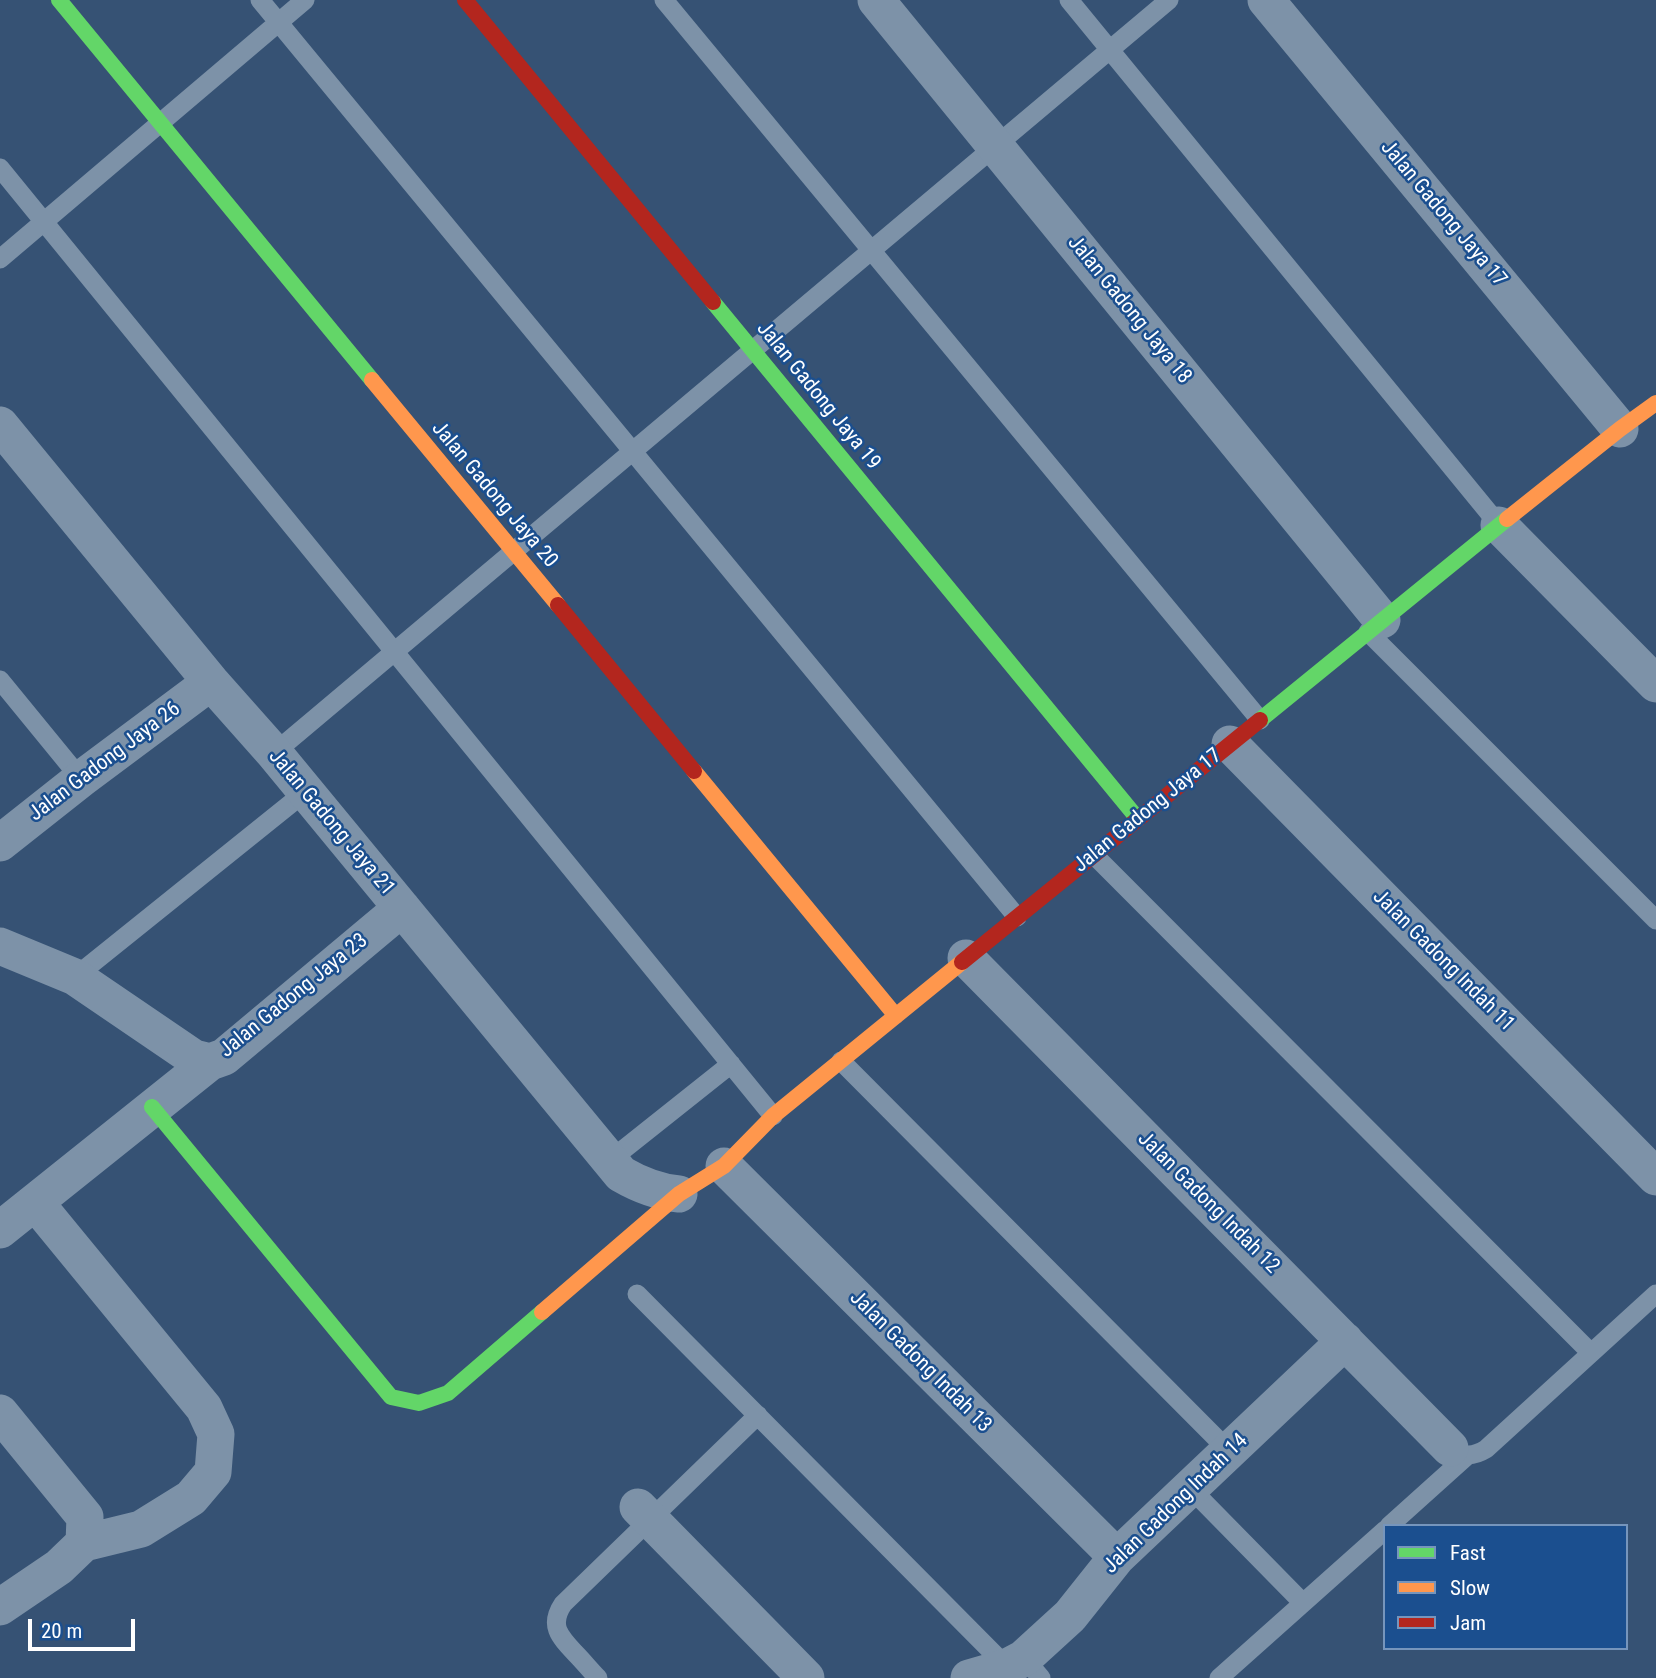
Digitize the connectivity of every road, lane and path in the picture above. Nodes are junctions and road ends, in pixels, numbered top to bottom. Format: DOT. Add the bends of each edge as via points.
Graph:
graph roads {
  1 [pos="59,0"];
  2 [pos="260,0"];
  3 [pos="305,0"];
  4 [pos="466,0"];
  5 [pos="664,0"];
  6 [pos="876,0"];
  7 [pos="1069,0"];
  8 [pos="1169,0"];
  9 [pos="1266,0"];
  10 [pos="279,22"];
  11 [pos="1110,50"];
  12 [pos="160,123"];
  13 [pos="996,146"];
  14 [pos="0,167"];
  15 [pos="44,222"];
  16 [pos="872,250"];
  17 [pos="0,259"];
  18 [pos="753,350"];
  19 [pos="1656,403"];
  20 [pos="1629,422"];
  21 [pos="0,425"];
  22 [pos="1656,432"];
  23 [pos="633,451"];
  24 [pos="1499,525"];
  25 [pos="513,552"];
  26 [pos="1375,626"];
  27 [pos="395,652"];
  28 [pos="0,680"];
  29 [pos="211,682"];
  30 [pos="1656,684"];
  31 [pos="1260,720"];
  32 [pos="1230,744"];
  33 [pos="274,754"];
  34 [pos="81,779"];
  35 [pos="304,793"];
  36 [pos="1138,819"];
  37 [pos="0,842"];
  38 [pos="1094,855"];
  39 [pos="402,908"];
  40 [pos="1017,917"];
  41 [pos="1656,920"];
  42 [pos="0,946"];
  43 [pos="967,958"];
  44 [pos="75,976"];
  45 [pos="896,1016"];
  46 [pos="841,1061"];
  47 [pos="209,1062"];
  48 [pos="731,1064"];
  49 [pos="152,1107"];
  50 [pos="773,1116"];
  51 [pos="610,1161"];
  52 [pos="723,1166"];
  53 [pos="1656,1177"];
  54 [pos="679,1194"];
  55 [pos="35,1202"];
  56 [pos="0,1230"];
  57 [pos="637,1294"];
  58 [pos="1656,1294"];
  59 [pos="1345,1341"];
  60 [pos="1591,1353"];
  61 [pos="0,1413"];
  62 [pos="758,1415"];
  63 [pos="1229,1451"];
  64 [pos="1459,1452"];
  65 [pos="1190,1488"];
  66 [pos="644,1513"];
  67 [pos="1392,1524"];
  68 [pos="1383,1532"];
  69 [pos="84,1543"];
  70 [pos="1117,1557"];
  71 [pos="1303,1603"];
  72 [pos="0,1607"];
  73 [pos="1024,1668"];
  74 [pos="598,1678"];
  75 [pos="806,1678"];
  76 [pos="969,1678"];
  77 [pos="1219,1678"];
  1 -- 12 [label="street, Jalan Gadong Jaya 20"];
  2 -- 10 [label="lane"];
  3 -- 10 [label="lane"];
  4 -- 18 [label="street, Jalan Gadong Jaya 19"];
  5 -- 16 [label="lane"];
  6 -- 13 [label="street, Jalan Gadong Jaya 18"];
  7 -- 11 [label="lane"];
  8 -- 11 [label="lane"];
  9 -- 20 [label="street, Jalan Gadong Jaya 17"];
  10 -- 12 [label="lane"];
  10 -- 23 [label="lane"];
  11 -- 13 [label="lane"];
  11 -- 24 [label="lane"];
  12 -- 15 [label="lane"];
  12 -- 25 [label="street, Jalan Gadong Jaya 20"];
  13 -- 16 [label="lane"];
  13 -- 26 [label="street, Jalan Gadong Jaya 18"];
  14 -- 15 [label="lane"];
  15 -- 17 [label="lane"];
  15 -- 27 [label="lane"];
  16 -- 18 [label="lane"];
  16 -- 31 [label="lane"];
  18 -- 23 [label="lane"];
  18 -- 36 [label="street, Jalan Gadong Jaya 19"];
  19 -- 20 [label="street, Jalan Gadong Jaya 17"];
  20 -- 22 [label="lane"];
  20 -- 24 [label="street, Jalan Gadong Jaya 17"];
  21 -- 29 [label="street, Jalan Gadong Jaya 21"];
  23 -- 25 [label="lane"];
  23 -- 40 [label="lane"];
  24 -- 26 [label="street, Jalan Gadong Jaya 17"];
  24 -- 30 [label="street"];
  25 -- 27 [label="lane"];
  25 -- 45 [label="street, Jalan Gadong Jaya 20"];
  26 -- 31 [label="street, Jalan Gadong Jaya 17"];
  26 -- 41 [label="lane"];
  27 -- 33 [label="lane"];
  27 -- 48 [label="lane"];
  28 -- 34 [label="lane"];
  29 -- 33 [label="street, Jalan Gadong Jaya 21"];
  29 -- 34 [label="street, Jalan Gadong Jaya 26"];
  31 -- 32 [label="street, Jalan Gadong Jaya 17"];
  32 -- 36 [label="street, Jalan Gadong Jaya 17"];
  32 -- 53 [label="street, Jalan Gadong Indah 11"];
  33 -- 35 [label="street, Jalan Gadong Jaya 21"];
  34 -- 37 [label="street, Jalan Gadong Jaya 26"];
  35 -- 39 [label="street, Jalan Gadong Jaya 21"];
  35 -- 44 [label="lane"];
  36 -- 38 [label="street, Jalan Gadong Jaya 17"];
  38 -- 40 [label="street, Jalan Gadong Jaya 17"];
  38 -- 60 [label="lane"];
  39 -- 47 [label="street, Jalan Gadong Jaya 23" via="224,1057"];
  39 -- 51 [label="street, Jalan Gadong Jaya 21"];
  40 -- 43 [label="street, Jalan Gadong Jaya 17"];
  42 -- 44 [label="street, Jalan Gadong Jaya 23"];
  43 -- 45 [label="street, Jalan Gadong Jaya 17"];
  43 -- 59 [label="street, Jalan Gadong Indah 12"];
  44 -- 47 [label="street, Jalan Gadong Jaya 23" via="194,1058"];
  45 -- 46 [label="street, Jalan Gadong Jaya 17"];
  46 -- 50 [label="street, Jalan Gadong Jaya 17"];
  46 -- 63 [label="lane"];
  47 -- 49 [label="street"];
  48 -- 50 [label="lane"];
  48 -- 51 [label="lane"];
  49 -- 54 [label="street, Jalan Gadong Jaya 17" via="391,1397 419,1403 448,1393"];
  49 -- 55 [label="street"];
  50 -- 52 [label="street, Jalan Gadong Jaya 17"];
  51 -- 54 [label="street, Jalan Gadong Jaya 21" via="640,1185"];
  52 -- 54 [label="street, Jalan Gadong Jaya 17"];
  52 -- 70 [label="street, Jalan Gadong Indah 13"];
  55 -- 56 [label="street"];
  55 -- 69 [label="street" via="204,1408 216,1434 213,1472 191,1498 141,1529"];
  57 -- 62 [label="lane"];
  58 -- 60 [label="lane"];
  59 -- 63 [label="street, Jalan Gadong Indah 14"];
  59 -- 64 [label="street, Jalan Gadong Indah 12"];
  60 -- 64 [label="lane" via="1486,1449 1478,1454"];
  61 -- 69 [label="street" via="85,1517"];
  62 -- 66 [label="lane"];
  62 -- 73 [label="lane"];
  63 -- 65 [label="street, Jalan Gadong Indah 14"];
  64 -- 67 [label="lane"];
  65 -- 70 [label="street, Jalan Gadong Indah 14"];
  65 -- 71 [label="lane"];
  66 -- 74 [label="lane" via="563,1604 555,1622 563,1641"];
  66 -- 75 [label="street"];
  68 -- 71 [label="lane"];
  69 -- 72 [label="street" via="59,1567"];
  70 -- 73 [label="street, Jalan Gadong Indah 14"];
  71 -- 77 [label="lane"];
  73 -- 76 [label="street, Jalan Gadong Indah 14"];
}
